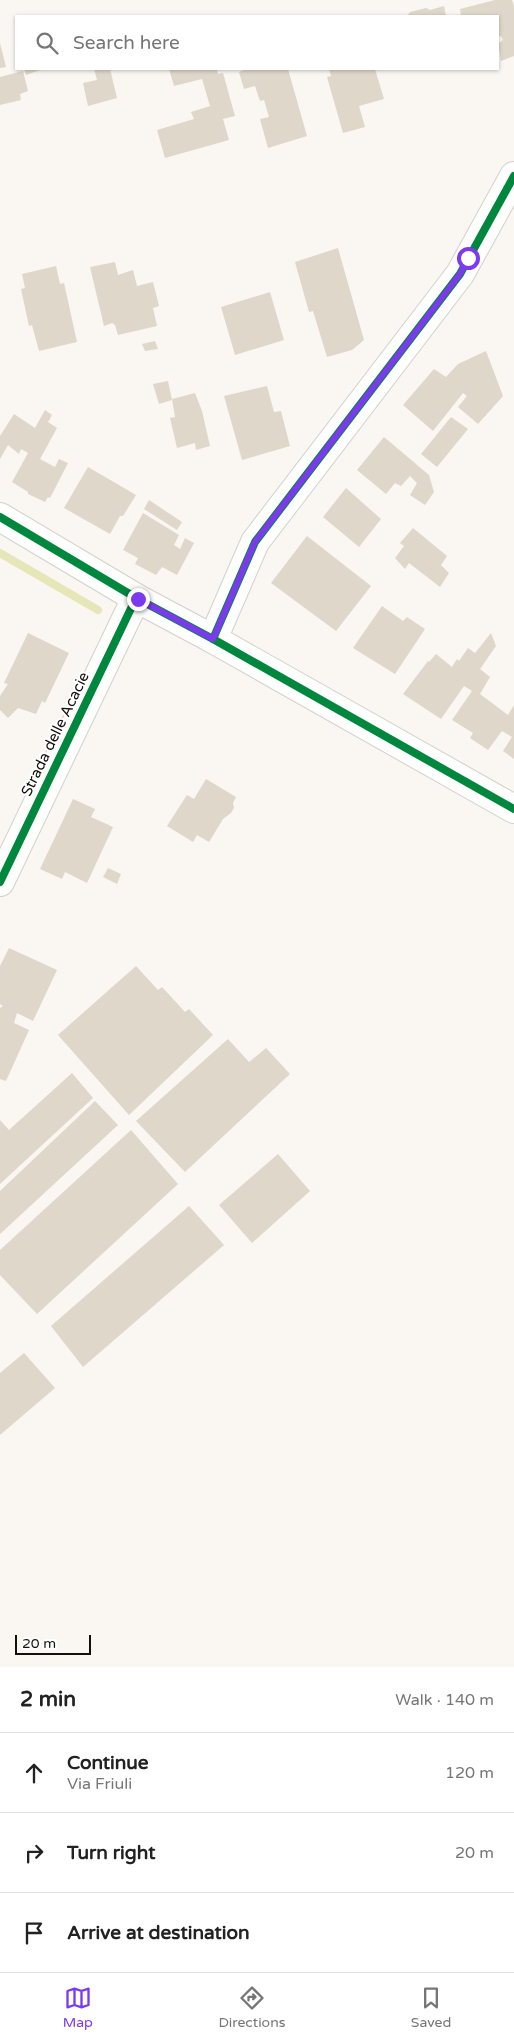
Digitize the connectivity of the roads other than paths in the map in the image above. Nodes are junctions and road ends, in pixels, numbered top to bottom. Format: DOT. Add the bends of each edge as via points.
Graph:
graph roads {
  1 [pos="514,176"];
  2 [pos="0,517"];
  3 [pos="136,598"];
  4 [pos="213,639"];
  5 [pos="514,809"];
  6 [pos="0,882"];
  1 -- 4 [label="street" via="460,274 255,542"];
  2 -- 3 [label="street"];
  3 -- 4 [label="street"];
  3 -- 6 [label="street, Strada delle Acacie"];
  4 -- 5 [label="street"];
}
